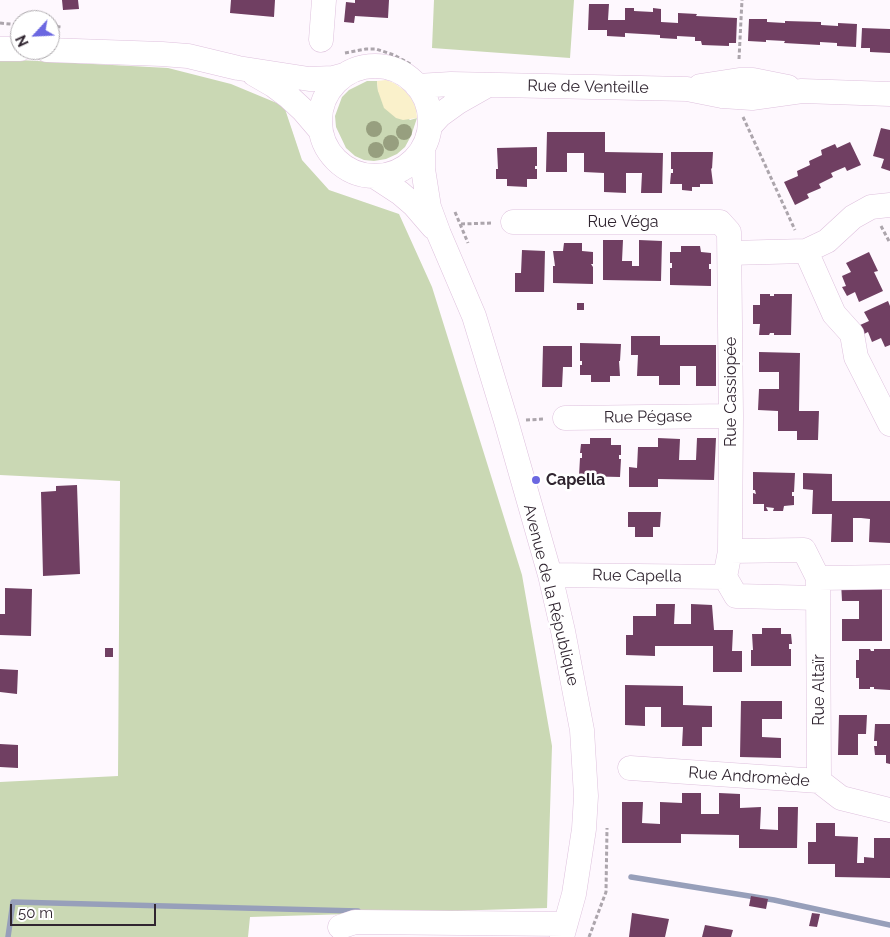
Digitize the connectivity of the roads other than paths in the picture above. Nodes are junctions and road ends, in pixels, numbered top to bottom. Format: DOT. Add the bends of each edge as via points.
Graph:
graph roads {
  1 [pos="324,0"];
  2 [pos="321,40"];
  3 [pos="60,50"];
  4 [pos="342,65"];
  5 [pos="238,68"];
  6 [pos="418,77"];
  7 [pos="489,84"];
  8 [pos="890,94"];
  9 [pos="321,131"];
  10 [pos="426,137"];
  11 [pos="374,176"];
  12 [pos="890,205"];
  13 [pos="513,222"];
  14 [pos="439,234"];
  15 [pos="730,242"];
  16 [pos="806,252"];
  17 [pos="731,416"];
  18 [pos="565,418"];
  19 [pos="890,424"];
  20 [pos="730,551"];
  21 [pos="550,575"];
  22 [pos="725,577"];
  23 [pos="890,577"];
  24 [pos="818,588"];
  25 [pos="630,768"];
  26 [pos="819,782"];
  27 [pos="890,810"];
  28 [pos="340,927"];
  29 [pos="564,931"];
  1 -- 2 [label="street"];
  3 -- 5 [label="street" via="162,54"];
  4 -- 5 [label="street" via="333,78 309,79"];
  4 -- 6 [label="street" via="391,68"];
  4 -- 9 [label="street" via="324,100"];
  5 -- 9 [label="street" via="273,85 289,97"];
  6 -- 7 [label="street, Rue de Venteille" via="444,84"];
  6 -- 10 [label="street" via="428,105"];
  7 -- 8 [label="street, Rue de Venteille" via="687,88 718,82 739,89 767,82 802,91"];
  7 -- 10 [label="street" via="440,115"];
  9 -- 11 [label="street" via="329,152 341,165 357,173"];
  10 -- 11 [label="street" via="419,154 408,165 392,174"];
  10 -- 14 [label="street, Avenue de la République" via="426,190"];
  11 -- 14 [label="street, Avenue de la République" via="414,205"];
  12 -- 16 [label="street" via="871,207 853,217 827,241"];
  13 -- 15 [label="street, Rue Véga" via="720,222"];
  14 -- 21 [label="street, Avenue de la République" via="474,316"];
  15 -- 16 [label="street"];
  15 -- 17 [label="street, Rue Cassiopée"];
  16 -- 19 [label="street" via="834,314 852,334 856,357"];
  17 -- 18 [label="street, Rue Pégase"];
  17 -- 20 [label="street, Rue Cassiopée"];
  20 -- 22 [label="street"];
  20 -- 24 [label="street" via="804,550"];
  21 -- 22 [label="street, Rue Capella"];
  21 -- 29 [label="street, Avenue de la République" via="576,697 585,763 584,830 574,894"];
  22 -- 24 [label="street" via="736,596"];
  23 -- 24 [label="street"];
  24 -- 26 [label="street, Rue Altaïr"];
  25 -- 26 [label="street, Rue Andromède"];
  26 -- 27 [label="street, Rue Andromède" via="841,798"];
  28 -- 29 [label="street" via="355,922"];
}
